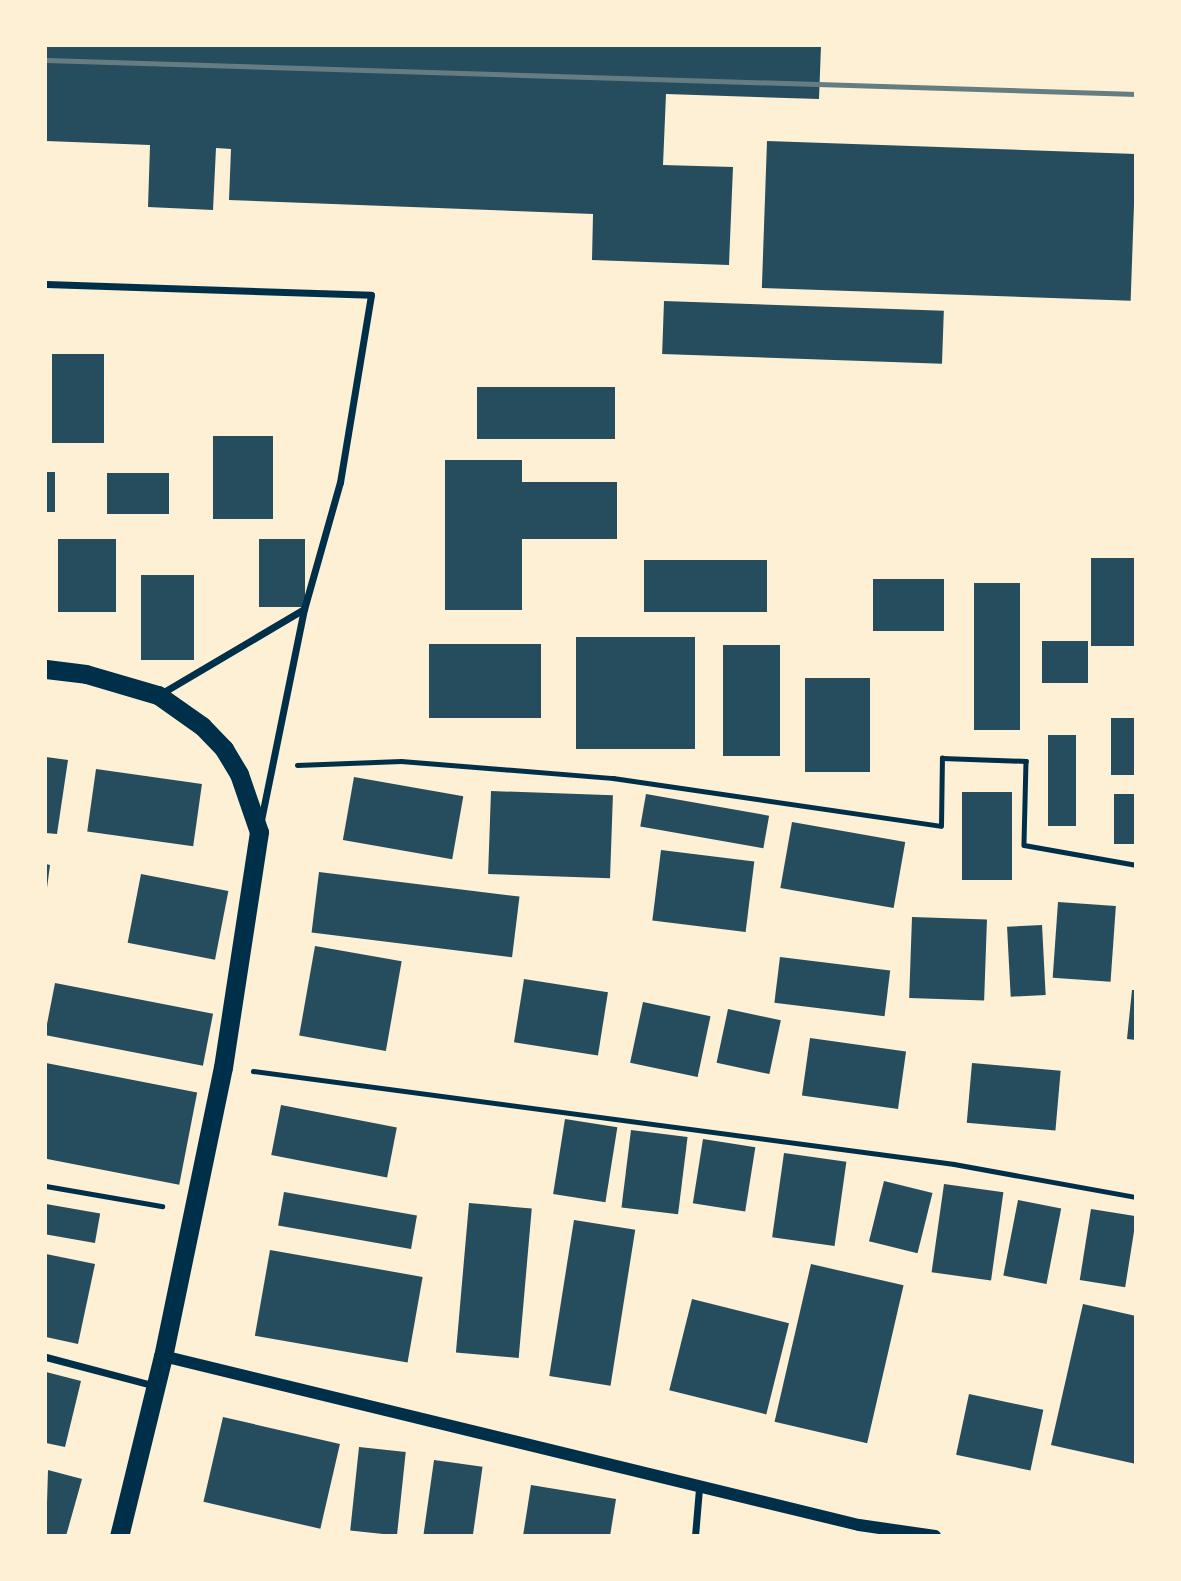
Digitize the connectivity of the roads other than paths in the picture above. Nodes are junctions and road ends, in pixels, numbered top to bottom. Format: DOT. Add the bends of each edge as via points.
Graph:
graph roads {
  1 [pos="46,284"];
  2 [pos="304,609"];
  3 [pos="46,669"];
  4 [pos="158,695"];
  5 [pos="258,832"];
  6 [pos="163,1356"];
  7 [pos="46,1357"];
  8 [pos="152,1385"];
  9 [pos="699,1488"];
  10 [pos="119,1535"];
  11 [pos="695,1535"];
  12 [pos="935,1535"];
  1 -- 2 [label="street" via="371,295 340,482"];
  2 -- 4 [label="street"];
  2 -- 5 [label="street"];
  3 -- 4 [label="highway" via="86,674"];
  4 -- 5 [label="highway" via="224,749 239,774"];
  5 -- 6 [label="highway" via="223,1067"];
  6 -- 8 [label="highway"];
  6 -- 9 [label="street"];
  7 -- 8 [label="street"];
  8 -- 10 [label="highway"];
  9 -- 11 [label="street"];
  9 -- 12 [label="street" via="859,1525"];
}
